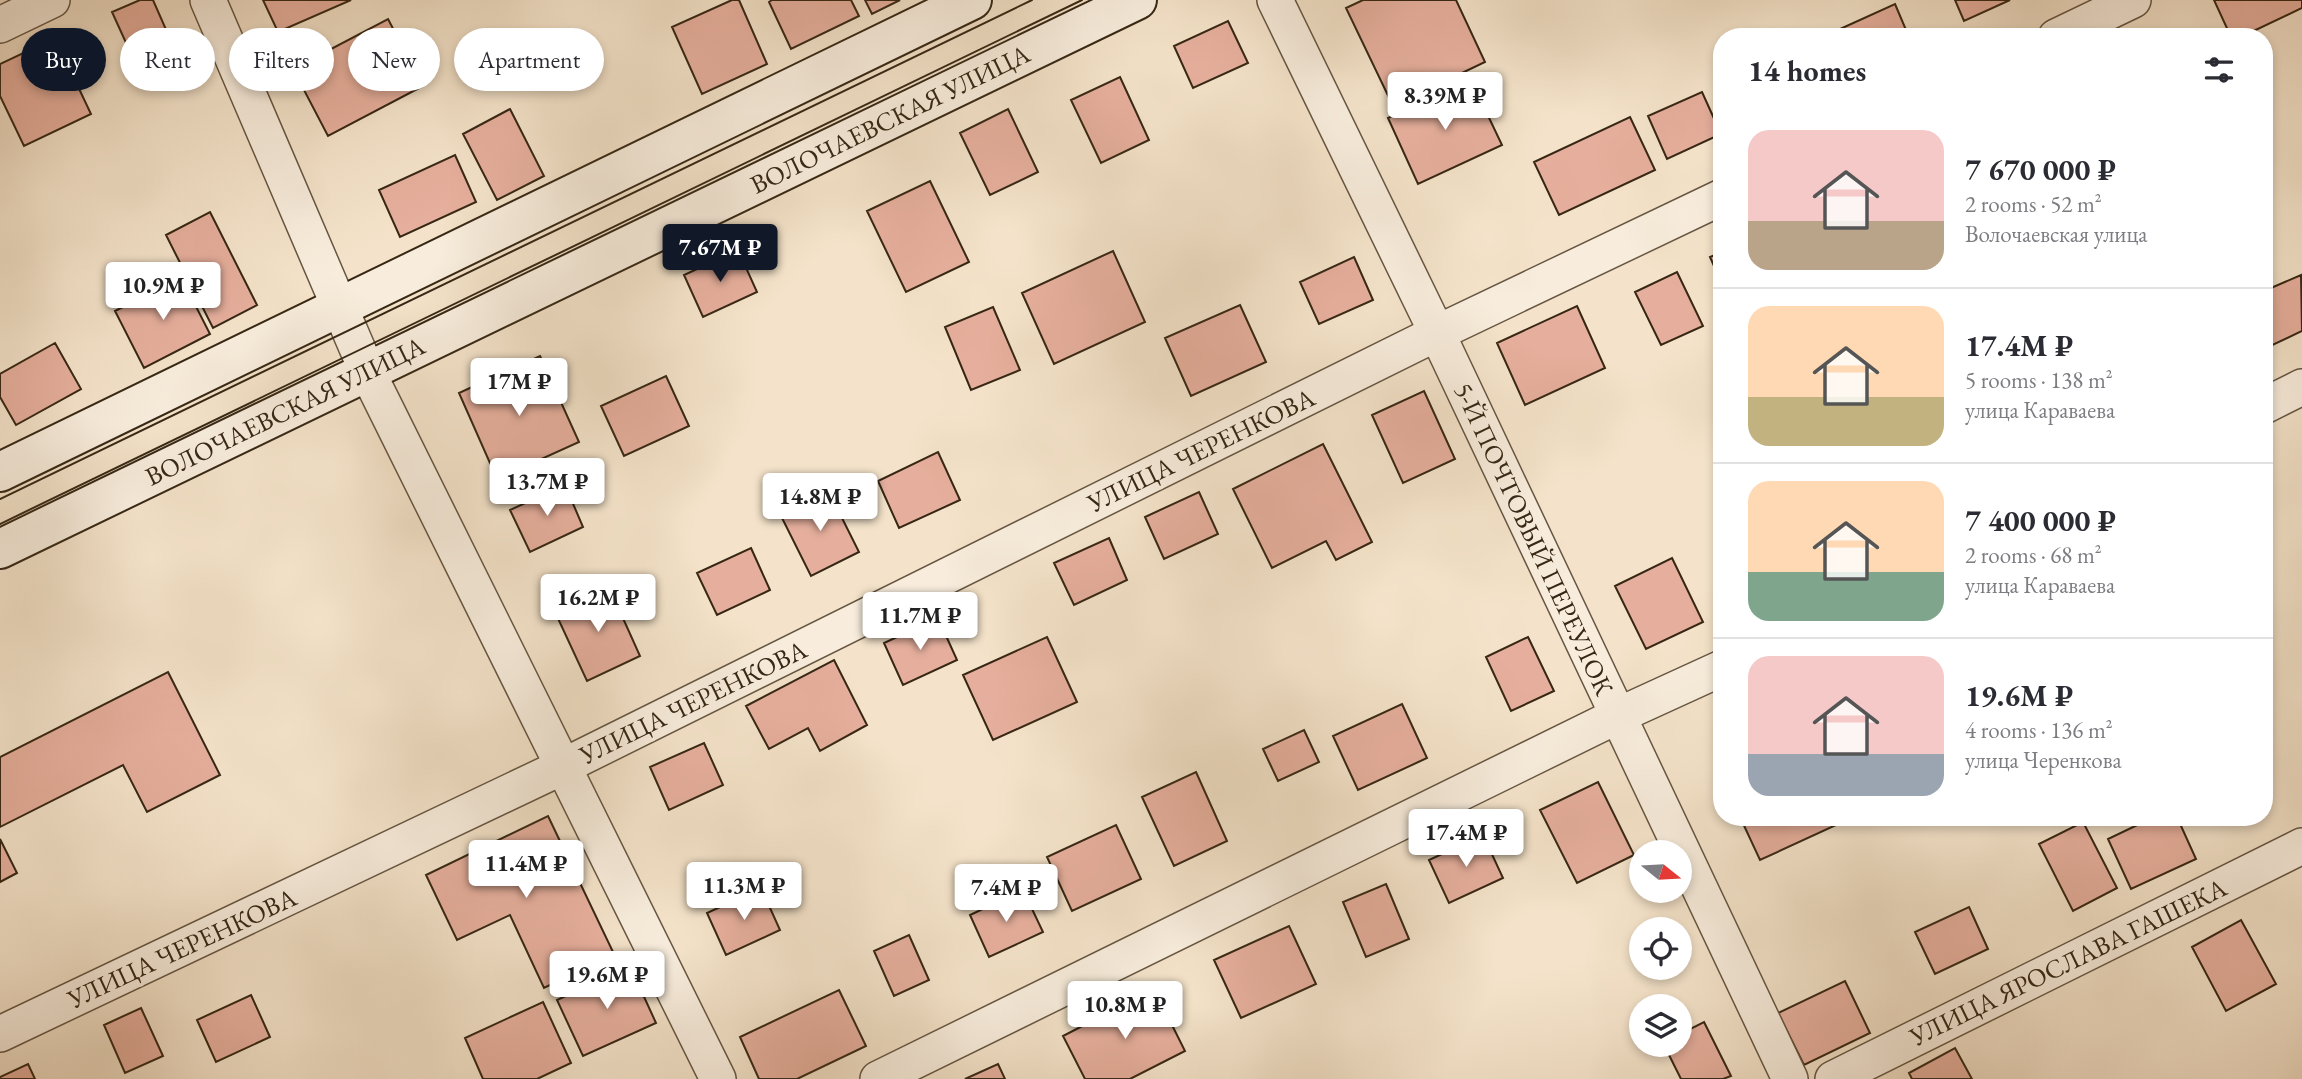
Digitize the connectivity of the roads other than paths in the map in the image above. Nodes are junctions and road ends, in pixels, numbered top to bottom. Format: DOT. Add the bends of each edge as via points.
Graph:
graph roads {
  1 [pos="52,0"];
  2 [pos="208,0"];
  3 [pos="972,0"];
  4 [pos="1137,0"];
  5 [pos="1275,0"];
  6 [pos="2133,0"];
  7 [pos="0,25"];
  8 [pos="2075,28"];
  9 [pos="1713,201"];
  10 [pos="340,307"];
  11 [pos="1437,333"];
  12 [pos="367,370"];
  13 [pos="2302,387"];
  14 [pos="2273,402"];
  15 [pos="0,472"];
  16 [pos="0,549"];
  17 [pos="1713,672"];
  18 [pos="1617,716"];
  19 [pos="562,767"];
  20 [pos="2302,846"];
  21 [pos="0,1034"];
  22 [pos="718,1079"];
  23 [pos="877,1079"];
  24 [pos="1790,1079"];
  25 [pos="1833,1079"];
  1 -- 7 [label="street"];
  2 -- 10 [label="street"];
  3 -- 10 [label="main road"];
  4 -- 12 [label="main road, ВОЛОЧАЕВСКАЯ УЛИЦА"];
  5 -- 11 [label="street, 5-Й ПОЧТОВЫЙ ПЕРЕУЛОК"];
  6 -- 8 [label="street"];
  9 -- 11 [label="street, УЛИЦА ЧЕРЕНКОВА"];
  10 -- 12 [label="street"];
  10 -- 15 [label="main road"];
  11 -- 18 [label="street, 5-Й ПОЧТОВЫЙ ПЕРЕУЛОК"];
  11 -- 19 [label="street, УЛИЦА ЧЕРЕНКОВА"];
  12 -- 16 [label="main road, ВОЛОЧАЕВСКАЯ УЛИЦА"];
  12 -- 19 [label="street"];
  13 -- 14 [label="street"];
  17 -- 18 [label="street"];
  18 -- 23 [label="street"];
  18 -- 24 [label="street, 5-Й ПОЧТОВЫЙ ПЕРЕУЛОК"];
  19 -- 21 [label="street, УЛИЦА ЧЕРЕНКОВА"];
  19 -- 22 [label="street"];
  20 -- 25 [label="street, УЛИЦА ЯРОСЛАВА ГАШЕКА"];
}
